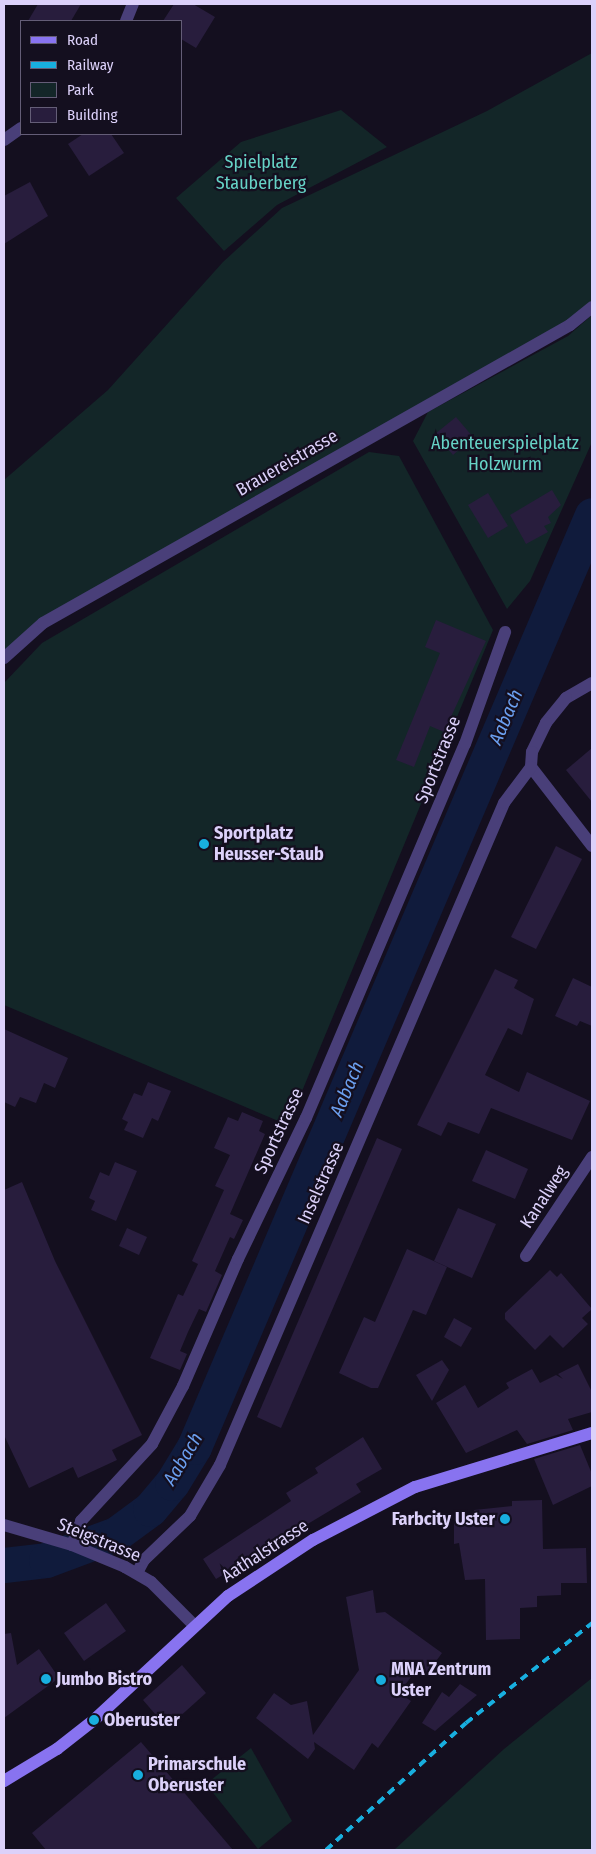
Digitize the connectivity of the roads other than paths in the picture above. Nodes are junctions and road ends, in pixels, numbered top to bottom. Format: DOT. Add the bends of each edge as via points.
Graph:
graph roads {
  1 [pos="134,4"];
  2 [pos="126,20"];
  3 [pos="20,129"];
  4 [pos="4,140"];
  5 [pos="592,307"];
  6 [pos="505,632"];
  7 [pos="4,658"];
  8 [pos="592,683"];
  9 [pos="531,767"];
  10 [pos="592,846"];
  11 [pos="592,1157"];
  12 [pos="526,1256"];
  13 [pos="592,1433"];
  14 [pos="4,1524"];
  15 [pos="74,1539"];
  16 [pos="137,1573"];
  17 [pos="194,1625"];
  18 [pos="4,1780"];
  1 -- 2 [label="street"];
  3 -- 4 [label="street"];
  5 -- 7 [label="street, Brauereistrasse" via="570,325 43,623"];
  6 -- 15 [label="street, Sportstrasse" via="478,708 310,1109 238,1259 183,1386 142,1458 81,1521"];
  8 -- 9 [label="street" via="566,698 546,723 532,752"];
  9 -- 10 [label="street"];
  9 -- 16 [label="street, Inselstrasse" via="504,803 220,1465 190,1516 144,1560"];
  11 -- 12 [label="street, Kanalweg"];
  13 -- 17 [label="main road, Aathalstrasse" via="414,1487 362,1511 262,1572"];
  14 -- 15 [label="street, Steigstrasse" via="56,1540"];
  15 -- 16 [label="street, Steigstrasse"];
  16 -- 17 [label="street, Steigstrasse"];
  17 -- 18 [label="main road, Aathalstrasse" via="94,1720 57,1749"];
}
